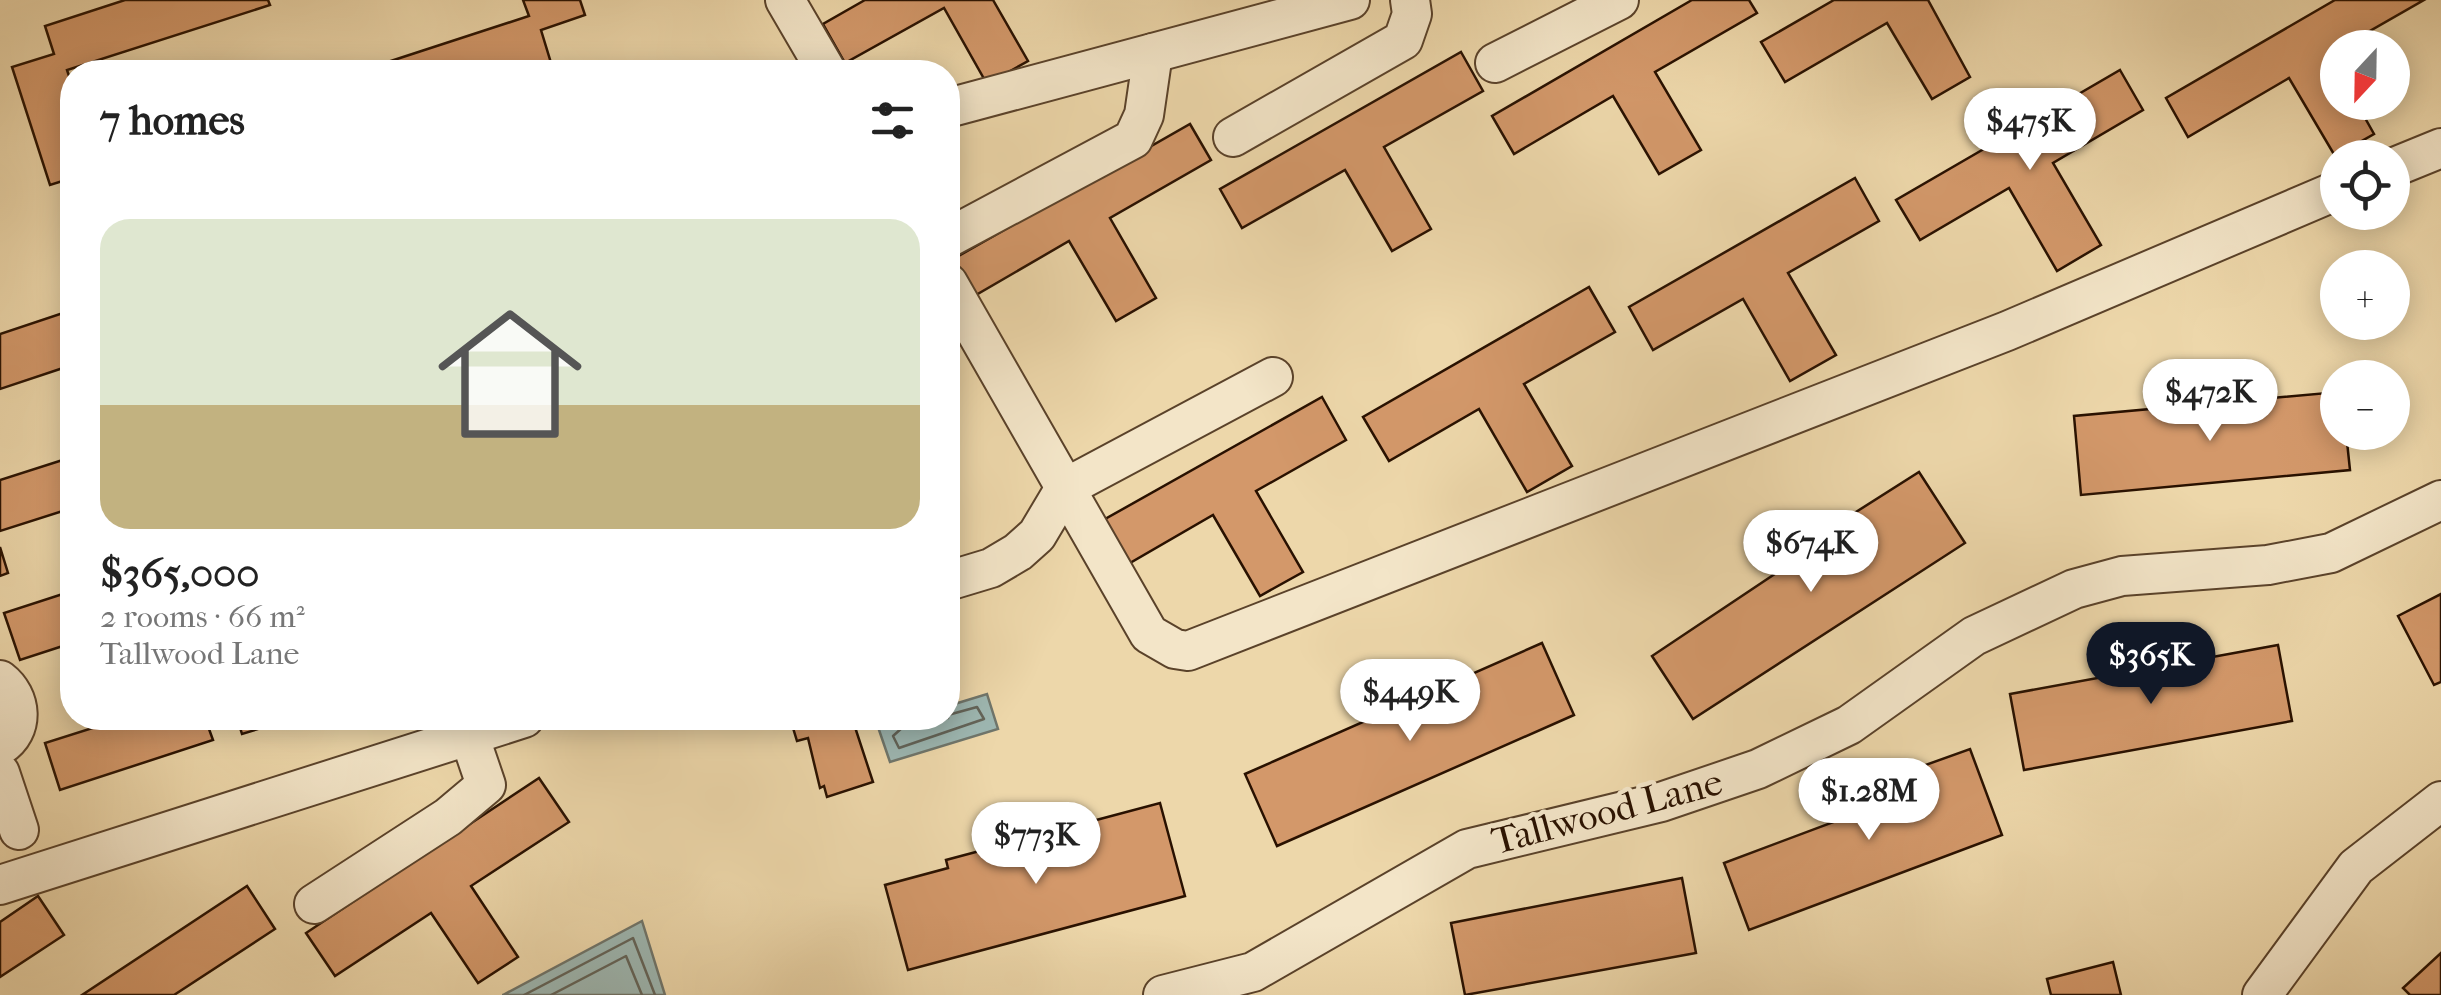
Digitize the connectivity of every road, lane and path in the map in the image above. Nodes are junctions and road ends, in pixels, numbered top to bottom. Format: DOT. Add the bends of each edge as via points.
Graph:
graph roads {
  1 [pos="785,0"];
  2 [pos="1350,0"];
  3 [pos="1410,0"];
  4 [pos="1619,0"];
  5 [pos="1153,53"];
  6 [pos="819,60"];
  7 [pos="1495,63"];
  8 [pos="960,105"];
  9 [pos="1233,137"];
  10 [pos="2441,148"];
  11 [pos="2410,161"];
  12 [pos="2320,198"];
  13 [pos="960,231"];
  14 [pos="960,304"];
  15 [pos="1273,377"];
  16 [pos="1065,488"];
  17 [pos="2441,500"];
  18 [pos="960,577"];
  19 [pos="0,680"];
  20 [pos="485,730"];
  21 [pos="469,735"];
  22 [pos="0,746"];
  23 [pos="0,773"];
  24 [pos="2441,801"];
  25 [pos="19,830"];
  26 [pos="0,885"];
  27 [pos="314,904"];
  28 [pos="1164,995"];
  29 [pos="2262,995"];
  1 -- 6 [label="street"];
  2 -- 5 [label="street"];
  3 -- 9 [label="street" via="1403,40"];
  4 -- 7 [label="street"];
  5 -- 8 [label="street"];
  5 -- 13 [label="street" via="1144,115 1132,138"];
  10 -- 11 [label="street"];
  12 -- 16 [label="street" via="2007,331 1188,650 1149,634"];
  14 -- 16 [label="street"];
  15 -- 16 [label="street"];
  16 -- 18 [label="street" via="1037,536 1018,552"];
  17 -- 28 [label="street, Tallwood Lane" via="2331,552 2268,565 2122,576 2074,589 1974,636 1848,725 1758,769 1661,802 1466,849 1253,972"];
  19 -- 22 [label="street" via="16,699 18,723"];
  20 -- 21 [label="street"];
  21 -- 26 [label="street"];
  21 -- 27 [label="street" via="486,785"];
  23 -- 25 [label="street"];
  24 -- 29 [label="street" via="2356,867"];
}
